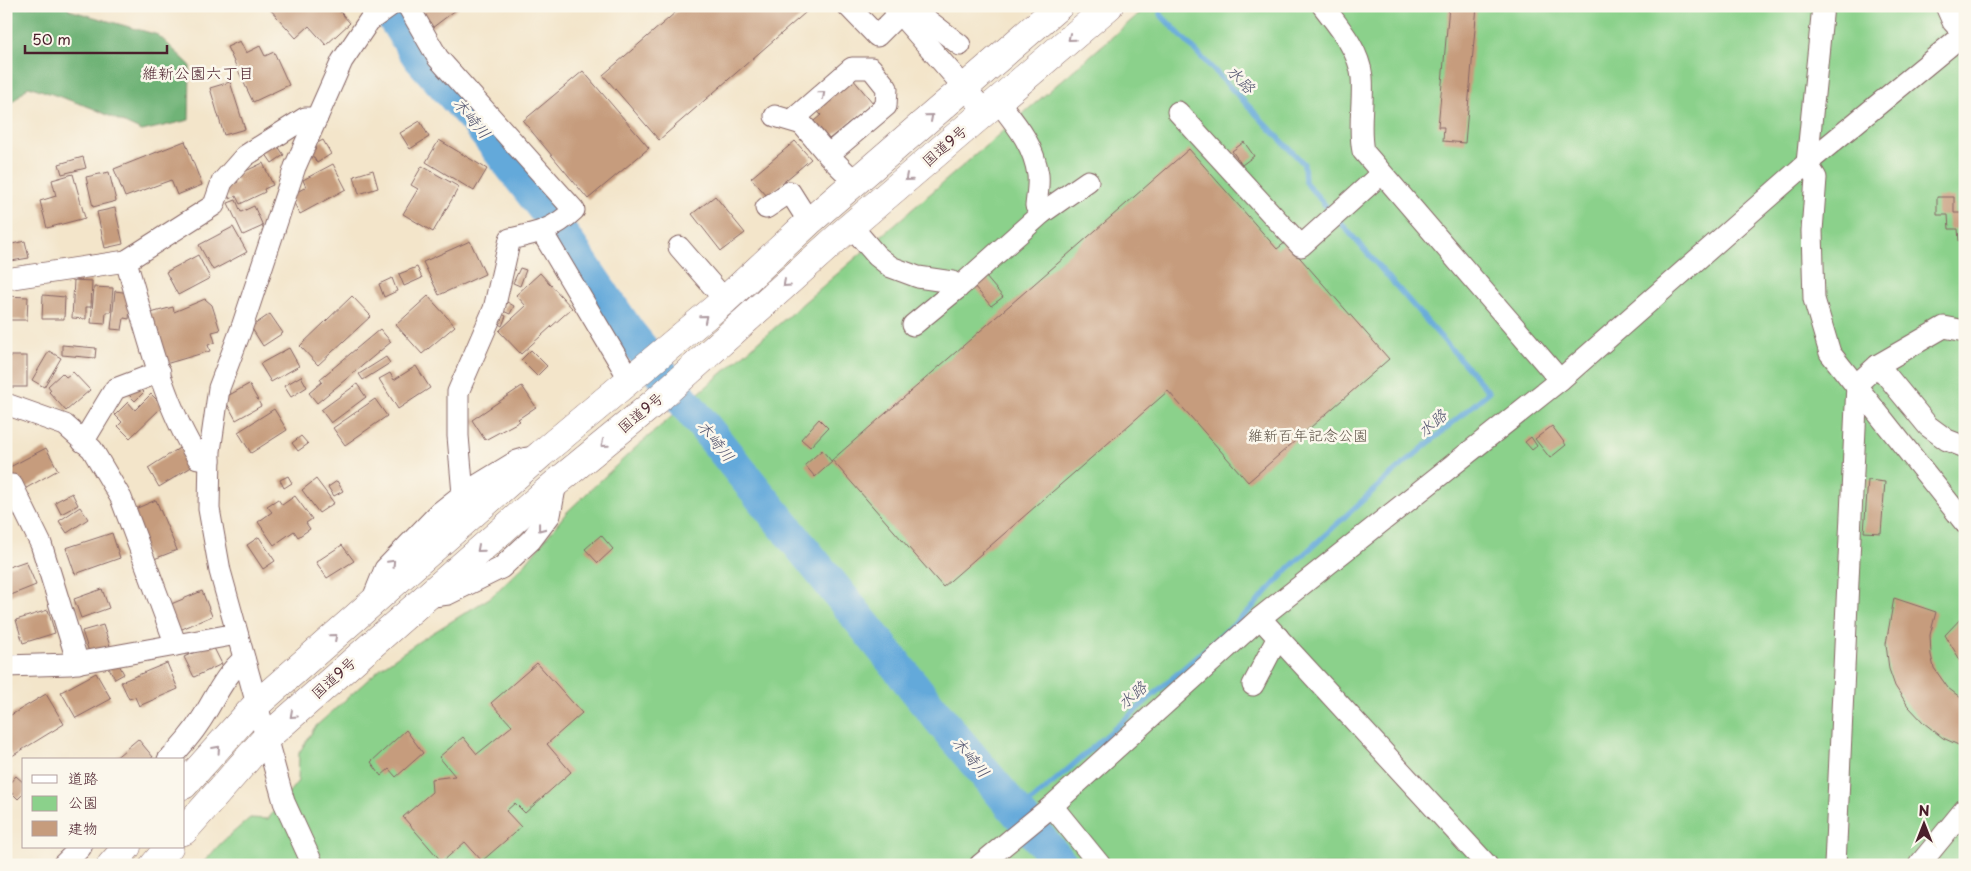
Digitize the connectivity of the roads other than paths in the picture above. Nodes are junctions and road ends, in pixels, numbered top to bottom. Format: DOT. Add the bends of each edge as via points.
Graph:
graph roads {
  1 [pos="390,6"];
  2 [pos="408,6"];
  3 [pos="848,6"];
  4 [pos="1059,6"];
  5 [pos="1109,6"];
  6 [pos="1323,6"];
  7 [pos="1823,6"];
  8 [pos="1946,6"];
  9 [pos="902,9"];
  10 [pos="365,14"];
  11 [pos="1964,33"];
  12 [pos="960,45"];
  13 [pos="964,87"];
  14 [pos="991,105"];
  15 [pos="1178,112"];
  16 [pos="775,116"];
  17 [pos="317,118"];
  18 [pos="802,124"];
  19 [pos="828,155"];
  20 [pos="1807,163"];
  21 [pos="1381,174"];
  22 [pos="855,182"];
  23 [pos="1088,182"];
  24 [pos="766,208"];
  25 [pos="1042,212"];
  26 [pos="809,222"];
  27 [pos="852,227"];
  28 [pos="542,232"];
  29 [pos="679,246"];
  30 [pos="126,261"];
  31 [pos="6,279"];
  32 [pos="958,288"];
  33 [pos="725,300"];
  34 [pos="913,325"];
  35 [pos="1965,331"];
  36 [pos="1878,365"];
  37 [pos="160,372"];
  38 [pos="634,377"];
  39 [pos="1560,380"];
  40 [pos="1857,384"];
  41 [pos="6,404"];
  42 [pos="83,442"];
  43 [pos="1965,447"];
  44 [pos="541,454"];
  45 [pos="210,460"];
  46 [pos="12,486"];
  47 [pos="463,494"];
  48 [pos="1965,523"];
  49 [pos="370,606"];
  50 [pos="1260,618"];
  51 [pos="238,634"];
  52 [pos="1278,638"];
  53 [pos="176,645"];
  54 [pos="244,659"];
  55 [pos="78,663"];
  56 [pos="6,666"];
  57 [pos="1253,685"];
  58 [pos="256,705"];
  59 [pos="266,739"];
  60 [pos="170,758"];
  61 [pos="185,783"];
  62 [pos="1052,806"];
  63 [pos="1965,809"];
  64 [pos="185,830"];
  65 [pos="80,848"];
  66 [pos="126,848"];
  67 [pos="168,848"];
  68 [pos="63,865"];
  69 [pos="111,865"];
  70 [pos="154,865"];
  71 [pos="314,865"];
  72 [pos="980,865"];
  73 [pos="1100,865"];
  74 [pos="1487,865"];
  75 [pos="1835,865"];
  76 [pos="1919,865"];
  1 -- 10 [label="street"];
  2 -- 28 [label="street" via="438,58 574,210"];
  3 -- 9 [label="street" via="877,36"];
  4 -- 13 [label="highway, 国道9号"];
  5 -- 14 [label="highway, 国道9号, one-way"];
  6 -- 21 [label="street" via="1346,36 1356,56 1362,76 1360,135 1363,151"];
  7 -- 20 [label="street"];
  8 -- 11 [label="street" via="1953,22"];
  9 -- 12 [label="street" via="921,15"];
  9 -- 13 [label="street"];
  10 -- 17 [label="street"];
  11 -- 20 [label="street"];
  13 -- 14 [label="street"];
  22 -- 13 [label="highway, 国道9号, one-way"];
  14 -- 25 [label="street" via="1025,135 1038,175 1036,206"];
  14 -- 27 [label="highway, 国道9号, one-way"];
  15 -- 21 [label="street" via="1301,246"];
  16 -- 18 [label="street"];
  17 -- 30 [label="street" via="305,118 245,156 222,182 214,205"];
  17 -- 45 [label="street" via="295,167 219,388"];
  18 -- 19 [label="street"];
  18 -- 19 [label="street, one-way" via="796,117 852,68 871,68 887,88 886,106"];
  19 -- 22 [label="street"];
  20 -- 39 [label="street"];
  20 -- 40 [label="street" via="1816,178 1812,231 1814,298 1830,352"];
  21 -- 39 [label="street"];
  22 -- 26 [label="highway, 国道9号"];
  23 -- 25 [label="street"];
  24 -- 26 [label="street" via="790,192"];
  25 -- 32 [label="street"];
  26 -- 33 [label="highway, 国道9号"];
  27 -- 32 [label="street" via="891,267 918,277 952,282"];
  27 -- 59 [label="highway, 国道9号, one-way"];
  28 -- 38 [label="street"];
  28 -- 47 [label="street" via="510,239 494,309 458,392"];
  29 -- 33 [label="street"];
  30 -- 31 [label="street"];
  30 -- 37 [label="street"];
  32 -- 34 [label="street"];
  38 -- 33 [label="highway, 国道9号, one-way"];
  35 -- 36 [label="street" via="1944,327"];
  36 -- 40 [label="street"];
  36 -- 43 [label="street" via="1928,426 1947,440"];
  37 -- 42 [label="street" via="115,389"];
  37 -- 45 [label="street" via="185,437 198,458"];
  38 -- 44 [label="highway, 国道9号"];
  39 -- 50 [label="street"];
  40 -- 48 [label="street"];
  40 -- 75 [label="street"];
  41 -- 42 [label="street" via="65,426"];
  42 -- 53 [label="street" via="92,449 121,498"];
  44 -- 47 [label="street" via="517,461"];
  44 -- 49 [label="highway, 国道9号"];
  45 -- 51 [label="street" via="209,509 220,570"];
  46 -- 55 [label="street" via="42,544"];
  49 -- 47 [label="street, one-way" via="386,569 438,513"];
  58 -- 49 [label="highway, 国道9号, one-way"];
  50 -- 52 [label="street"];
  50 -- 62 [label="street"];
  51 -- 53 [label="street"];
  51 -- 54 [label="street"];
  52 -- 57 [label="street"];
  52 -- 74 [label="street"];
  53 -- 55 [label="street"];
  54 -- 58 [label="street"];
  54 -- 60 [label="street" via="228,676 199,723"];
  55 -- 56 [label="street"];
  58 -- 59 [label="street"];
  61 -- 58 [label="highway, 国道9号, one-way"];
  59 -- 64 [label="highway, 国道9号"];
  59 -- 71 [label="street" via="284,802"];
  62 -- 72 [label="street"];
  62 -- 73 [label="street"];
  63 -- 76 [label="street"];
  65 -- 68 [label="street"];
  66 -- 69 [label="highway"];
  67 -- 70 [label="highway"];
}
